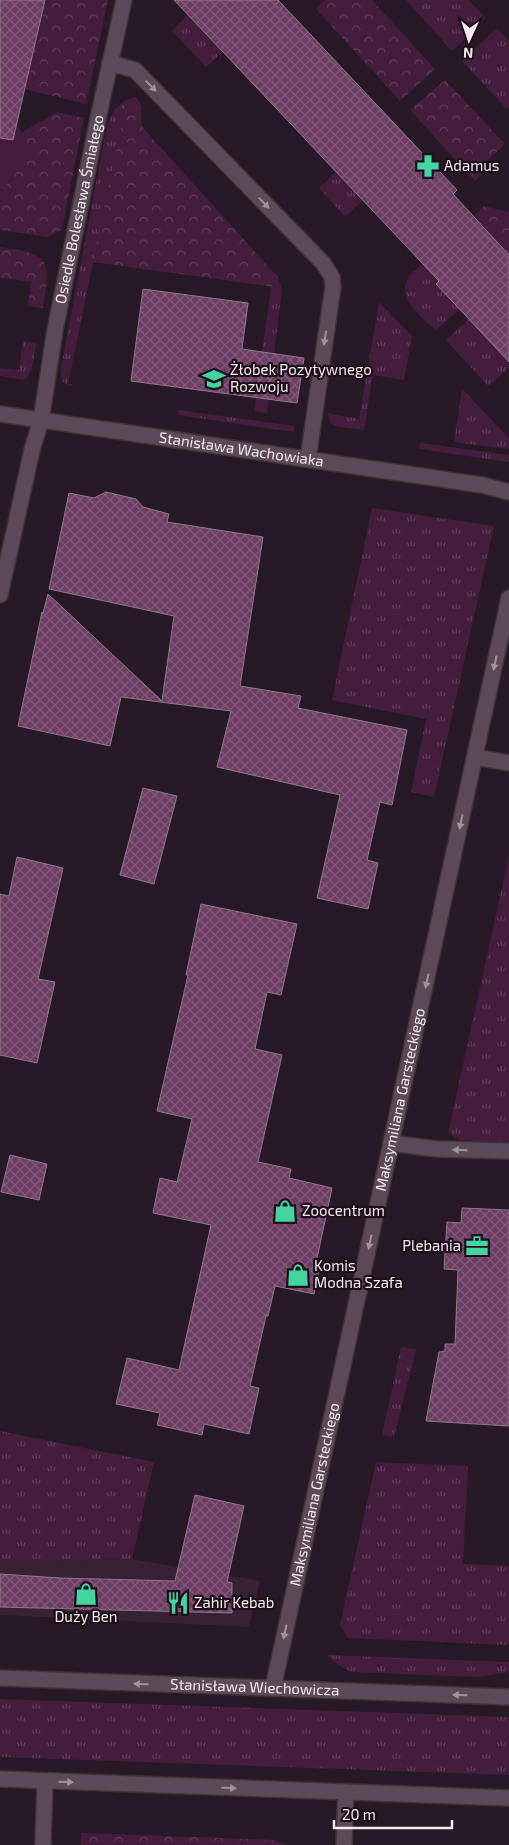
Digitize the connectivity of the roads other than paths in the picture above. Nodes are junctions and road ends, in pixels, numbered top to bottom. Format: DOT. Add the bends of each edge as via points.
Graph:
graph roads {
  1 [pos="124,0"];
  2 [pos="110,63"];
  3 [pos="0,414"];
  4 [pos="41,420"];
  5 [pos="308,459"];
  6 [pos="509,492"];
  7 [pos="0,595"];
  8 [pos="509,598"];
  9 [pos="475,757"];
  10 [pos="509,763"];
  11 [pos="391,1143"];
  12 [pos="509,1151"];
  13 [pos="0,1678"];
  14 [pos="273,1688"];
  15 [pos="509,1698"];
  16 [pos="0,1779"];
  17 [pos="45,1781"];
  18 [pos="346,1792"];
  19 [pos="509,1798"];
  20 [pos="43,1845"];
  21 [pos="344,1845"];
  1 -- 2 [label="street, Osiedle Bolesława Śmiałego"];
  2 -- 4 [label="street, Osiedle Bolesława Śmiałego" via="55,330"];
  2 -- 5 [label="street, one-way" via="135,70 329,272 333,287"];
  3 -- 4 [label="street, Stanisława Wachowiaka"];
  4 -- 5 [label="street, Stanisława Wachowiaka"];
  4 -- 7 [label="street, Osiedle Bolesława Śmiałego"];
  5 -- 6 [label="street, Stanisława Wachowiaka" via="482,484"];
  8 -- 9 [label="street, Maksymiliana Garsteckiego, one-way"];
  9 -- 10 [label="street"];
  9 -- 11 [label="street, Maksymiliana Garsteckiego, one-way"];
  12 -- 11 [label="street, one-way" via="436,1149"];
  11 -- 14 [label="street, Maksymiliana Garsteckiego, one-way"];
  14 -- 13 [label="street, Stanisława Wiechowicza, one-way"];
  15 -- 14 [label="street, Stanisława Wiechowicza, one-way"];
  16 -- 17 [label="street"];
  17 -- 18 [label="street, one-way"];
  17 -- 20 [label="street"];
  18 -- 19 [label="street"];
  18 -- 21 [label="street"];
}
